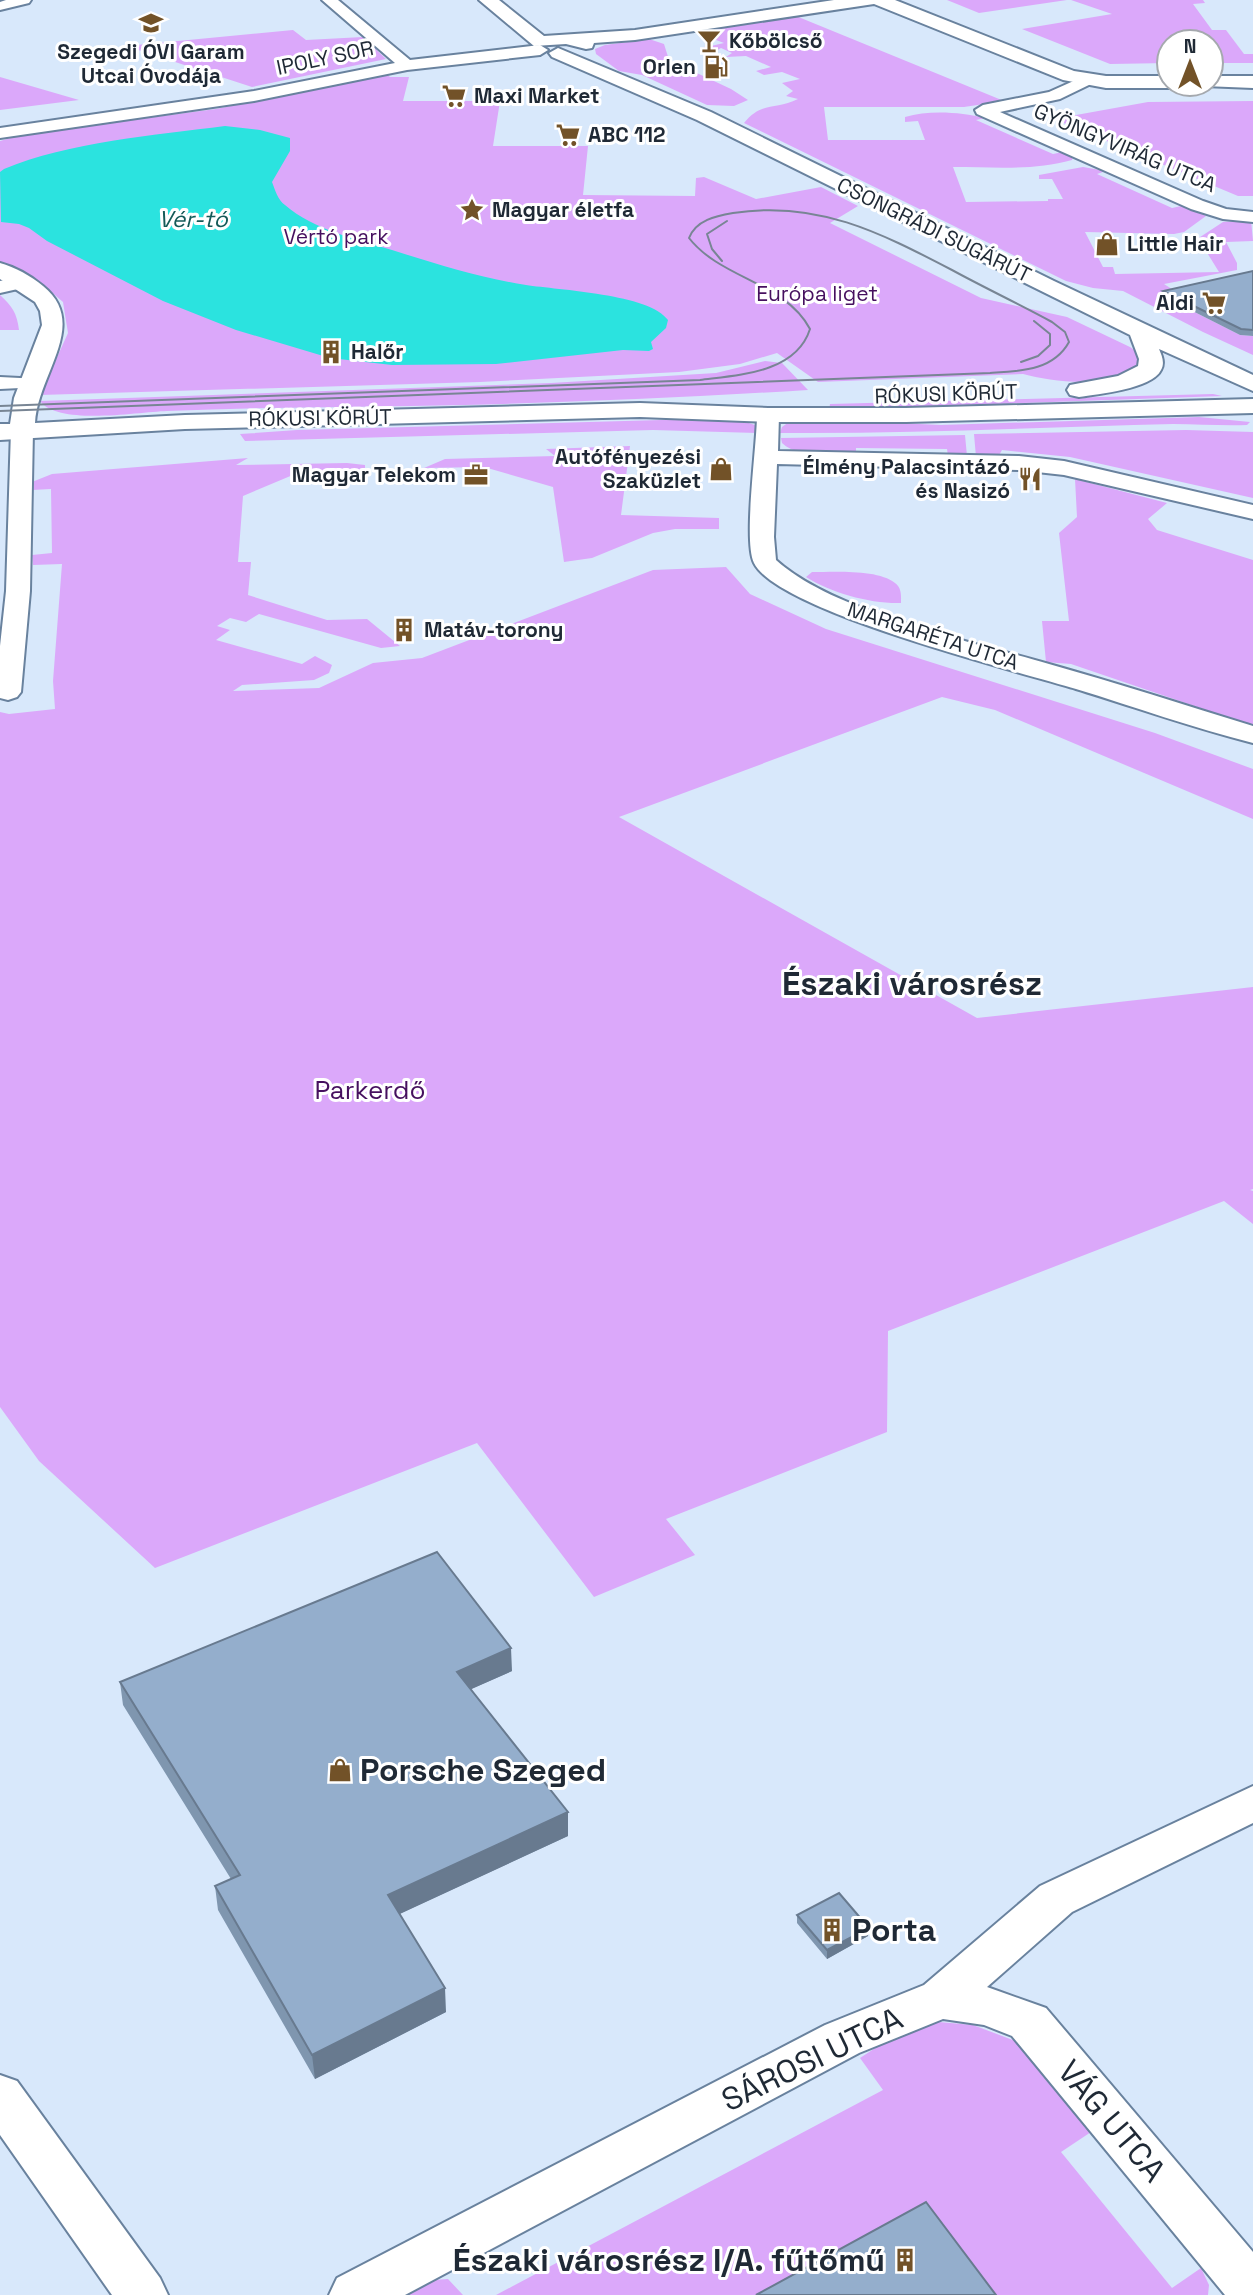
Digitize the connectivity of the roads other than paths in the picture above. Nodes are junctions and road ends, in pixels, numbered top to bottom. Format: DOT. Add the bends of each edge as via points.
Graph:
graph roads {
  1 [pos="24,0"];
  2 [pos="329,0"];
  3 [pos="488,0"];
  4 [pos="868,0"];
  5 [pos="880,0"];
  6 [pos="0,6"];
  7 [pos="559,46"];
  8 [pos="407,65"];
  9 [pos="1087,80"];
  10 [pos="1155,82"];
  11 [pos="1225,82"];
  12 [pos="1253,82"];
  13 [pos="0,133"];
  14 [pos="1253,217"];
  15 [pos="0,271"];
  16 [pos="24,282"];
  17 [pos="0,287"];
  18 [pos="1140,330"];
  19 [pos="0,383"];
  20 [pos="33,383"];
  21 [pos="1253,385"];
  22 [pos="1079,390"];
  23 [pos="806,398"];
  24 [pos="738,401"];
  25 [pos="1253,405"];
  26 [pos="640,410"];
  27 [pos="1107,410"];
  28 [pos="768,415"];
  29 [pos="1253,419"];
  30 [pos="11,431"];
  31 [pos="768,457"];
  32 [pos="10,473"];
  33 [pos="1253,512"];
  34 [pos="7,631"];
  35 [pos="8,692"];
  36 [pos="1253,735"];
  37 [pos="1253,1802"];
  38 [pos="941,1999"];
  39 [pos="0,2096"];
  40 [pos="1253,2290"];
  41 [pos="142,2295"];
  42 [pos="355,2295"];
  1 -- 6 [label="street"];
  2 -- 8 [label="street"];
  3 -- 7 [label="main road, CSONGRÁDI SUGÁRÚT"];
  4 -- 7 [label="main road, IPOLY SOR"];
  5 -- 9 [label="main road"];
  7 -- 8 [label="street, IPOLY SOR"];
  7 -- 18 [label="main road, CSONGRÁDI SUGÁRÚT"];
  8 -- 13 [label="street, IPOLY SOR" via="254,96"];
  9 -- 10 [label="main road"];
  9 -- 14 [label="street, GYÖNGYVIRÁG UTCA" via="1054,96 983,110 1197,205"];
  11 -- 12 [label="main road"];
  15 -- 16 [label="main road"];
  16 -- 17 [label="street"];
  16 -- 20 [label="main road" via="50,306 54,321 52,338"];
  18 -- 21 [label="main road, CSONGRÁDI SUGÁRÚT"];
  18 -- 22 [label="main road" via="1150,369 1125,383"];
  19 -- 20 [label="street"];
  20 -- 30 [label="main road"];
  21 -- 22 [label="main road, RÓKUSI KÖRÚT"];
  22 -- 23 [label="main road, RÓKUSI KÖRÚT"];
  23 -- 24 [label="main road, RÓKUSI KÖRÚT"];
  23 -- 28 [label="main road" via="773,407"];
  24 -- 26 [label="main road, RÓKUSI KÖRÚT"];
  24 -- 28 [label="main road"];
  25 -- 27 [label="main road, RÓKUSI KÖRÚT"];
  26 -- 28 [label="main road, RÓKUSI KÖRÚT"];
  26 -- 30 [label="main road, RÓKUSI KÖRÚT" via="199,421"];
  27 -- 28 [label="main road, RÓKUSI KÖRÚT"];
  27 -- 29 [label="main road"];
  28 -- 31 [label="street, MARGARÉTA UTCA"];
  30 -- 32 [label="street"];
  31 -- 33 [label="street" via="972,460 1059,467"];
  31 -- 36 [label="street, MARGARÉTA UTCA" via="762,555 769,568 806,592 870,618"];
  32 -- 34 [label="street" via="18,591"];
  34 -- 35 [label="street"];
  37 -- 38 [label="street, SÁROSI UTCA" via="1056,1899"];
  38 -- 40 [label="street, VÁG UTCA" via="986,2006 1029,2022"];
  38 -- 42 [label="street, SÁROSI UTCA" via="842,2039"];
  39 -- 41 [label="street"];
}
